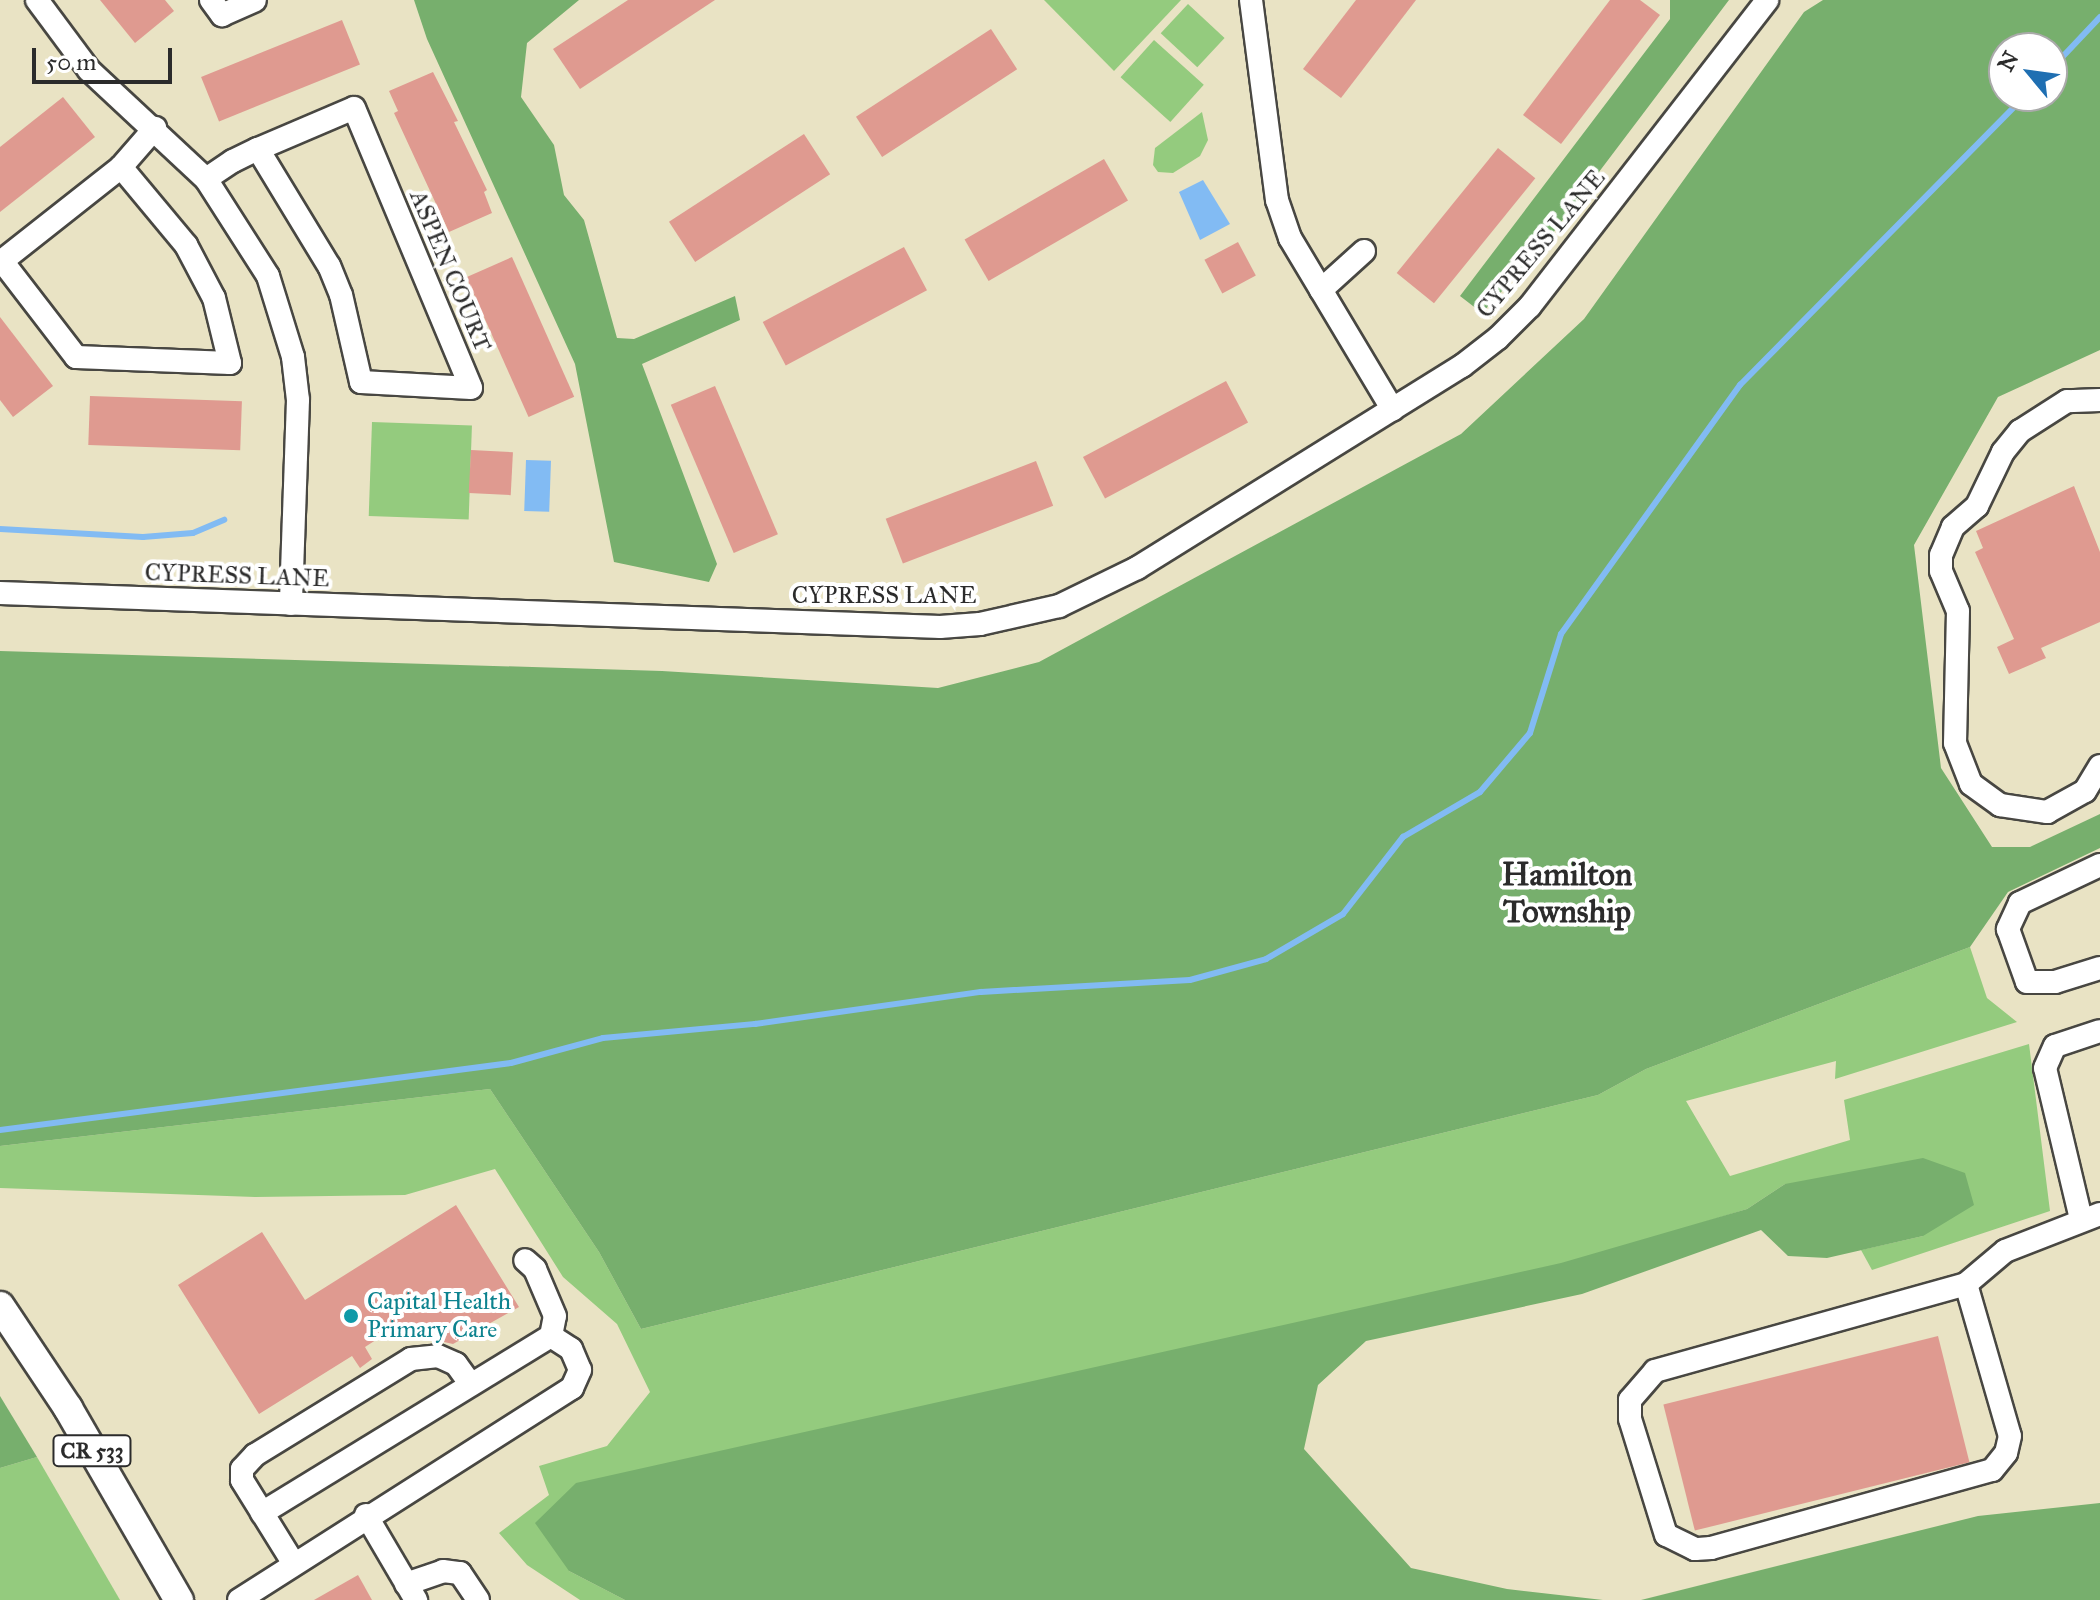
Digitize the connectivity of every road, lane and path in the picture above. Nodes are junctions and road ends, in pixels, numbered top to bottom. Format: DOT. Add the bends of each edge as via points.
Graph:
graph roads {
  1 [pos="37,0"];
  2 [pos="211,0"];
  3 [pos="255,0"];
  4 [pos="1251,0"];
  5 [pos="1767,0"];
  6 [pos="155,128"];
  7 [pos="258,149"];
  8 [pos="121,167"];
  9 [pos="206,179"];
  10 [pos="1364,251"];
  11 [pos="1321,290"];
  12 [pos="2100,400"];
  13 [pos="1393,410"];
  14 [pos="0,593"];
  15 [pos="291,604"];
  16 [pos="2100,766"];
  17 [pos="2100,865"];
  18 [pos="2100,968"];
  19 [pos="2100,1031"];
  20 [pos="2091,1217"];
  21 [pos="525,1260"];
  22 [pos="1966,1284"];
  23 [pos="0,1306"];
  24 [pos="551,1336"];
  25 [pos="470,1383"];
  26 [pos="262,1513"];
  27 [pos="366,1515"];
  28 [pos="294,1564"];
  29 [pos="411,1592"];
  30 [pos="179,1600"];
  31 [pos="239,1600"];
  32 [pos="478,1600"];
  1 -- 6 [label="street" via="89,70"];
  2 -- 3 [label="street" via="222,15"];
  4 -- 11 [label="street" via="1277,200 1290,238"];
  5 -- 13 [label="street, CYPRESS LANE" via="1530,306 1462,366"];
  6 -- 8 [label="street"];
  6 -- 9 [label="street"];
  7 -- 7 [label="street, ASPEN COURT" via="354,108 471,388 361,382 329,266"];
  7 -- 9 [label="street, ASPEN COURT"];
  8 -- 8 [label="street" via="2,261 76,357 230,363 214,298 197,263 165,216"];
  9 -- 15 [label="street" via="268,276 293,357 298,448"];
  10 -- 11 [label="street"];
  11 -- 13 [label="street"];
  12 -- 16 [label="street" via="2067,401 2020,431 2003,452 1977,506 1953,527 1941,555 1941,571 1958,611 1955,743 1971,784 2000,805 2047,812 2085,791"];
  13 -- 15 [label="street, CYPRESS LANE" via="1102,588 1059,606 980,624"];
  14 -- 15 [label="street, CYPRESS LANE"];
  17 -- 18 [label="street" via="2020,903 2008,929 2027,982 2055,982"];
  19 -- 20 [label="street" via="2055,1046 2045,1068"];
  20 -- 22 [label="street" via="2005,1251"];
  21 -- 24 [label="street" via="547,1292 555,1316"];
  22 -- 22 [label="street" via="1655,1371 1639,1384 1630,1400 1630,1419 1666,1535 1695,1549 1711,1548 1992,1470 2006,1453 2008,1424"];
  23 -- 30 [label="main road, CR 533" via="68,1408"];
  24 -- 25 [label="street"];
  24 -- 27 [label="street" via="571,1349 580,1370 572,1388"];
  25 -- 26 [label="street"];
  25 -- 26 [label="street" via="456,1364 438,1356 411,1359 255,1455 242,1469 242,1480"];
  26 -- 28 [label="street"];
  27 -- 28 [label="street"];
  27 -- 29 [label="street"];
  28 -- 31 [label="street"];
  29 -- 32 [label="street" via="443,1571 460,1573"];
}
